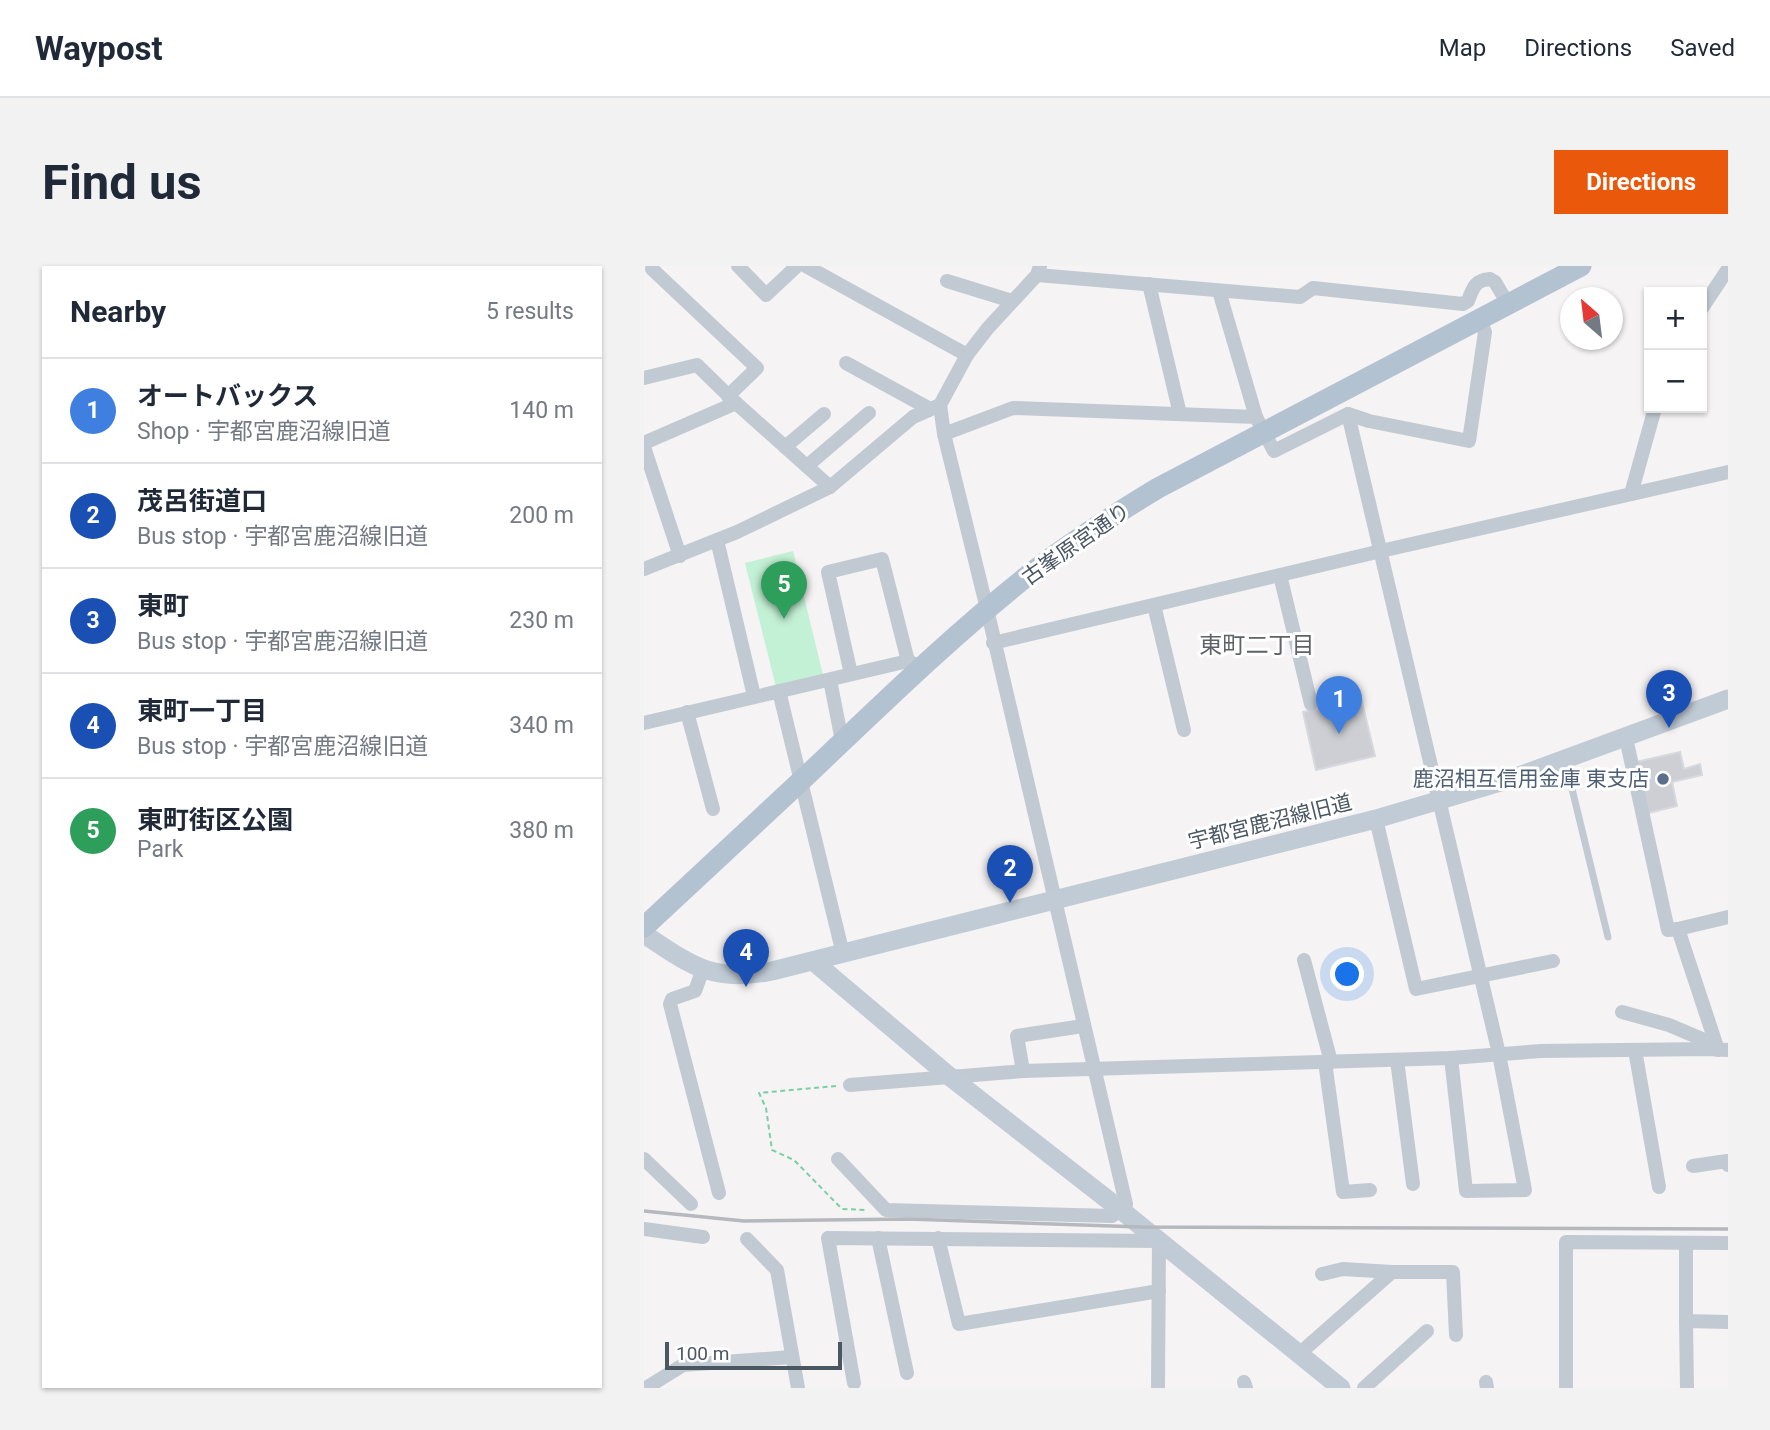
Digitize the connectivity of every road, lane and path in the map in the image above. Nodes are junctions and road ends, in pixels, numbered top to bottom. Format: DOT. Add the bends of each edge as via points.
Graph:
graph roads {
  1 [pos="738,266"];
  2 [pos="797,266"];
  3 [pos="806,266"];
  4 [pos="1581,266"];
  5 [pos="652,269"];
  6 [pos="1728,269"];
  7 [pos="1039,270"];
  8 [pos="947,281"];
  9 [pos="1149,285"];
  10 [pos="1219,290"];
  11 [pos="1707,300"];
  12 [pos="1012,301"];
  13 [pos="1508,304"];
  14 [pos="1479,319"];
  15 [pos="967,355"];
  16 [pos="846,363"];
  17 [pos="644,378"];
  18 [pos="732,400"];
  19 [pos="935,407"];
  20 [pos="1654,413"];
  21 [pos="824,414"];
  22 [pos="869,414"];
  23 [pos="1180,414"];
  24 [pos="1348,414"];
  25 [pos="1260,424"];
  26 [pos="944,434"];
  27 [pos="644,445"];
  28 [pos="785,447"];
  29 [pos="807,466"];
  30 [pos="1728,472"];
  31 [pos="830,487"];
  32 [pos="1631,494"];
  33 [pos="717,541"];
  34 [pos="1381,551"];
  35 [pos="680,555"];
  36 [pos="644,569"];
  37 [pos="1280,575"];
  38 [pos="1154,605"];
  39 [pos="987,609"];
  40 [pos="993,643"];
  41 [pos="914,664"];
  42 [pos="851,674"];
  43 [pos="830,680"];
  44 [pos="779,691"];
  45 [pos="754,696"];
  46 [pos="1728,699"];
  47 [pos="1311,704"];
  48 [pos="687,712"];
  49 [pos="644,723"];
  50 [pos="1184,730"];
  51 [pos="1626,738"];
  52 [pos="842,741"];
  53 [pos="1565,760"];
  54 [pos="801,780"];
  55 [pos="1440,801"];
  56 [pos="713,809"];
  57 [pos="1376,819"];
  58 [pos="1055,900"];
  59 [pos="1728,917"];
  60 [pos="644,927"];
  61 [pos="1678,929"];
  62 [pos="644,934"];
  63 [pos="1608,937"];
  64 [pos="843,954"];
  65 [pos="1304,960"];
  66 [pos="813,961"];
  67 [pos="1553,961"];
  68 [pos="703,969"];
  69 [pos="1479,976"];
  70 [pos="1622,1012"];
  71 [pos="1083,1026"];
  72 [pos="1721,1048"];
  73 [pos="1635,1050"];
  74 [pos="1499,1054"];
  75 [pos="1451,1058"];
  76 [pos="1397,1060"];
  77 [pos="1328,1062"];
  78 [pos="1094,1068"];
  79 [pos="1023,1071"];
  80 [pos="949,1076"];
  81 [pos="850,1084"];
  82 [pos="644,1159"];
  83 [pos="838,1159"];
  84 [pos="1728,1165"];
  85 [pos="1693,1166"];
  86 [pos="1413,1184"];
  87 [pos="1659,1187"];
  88 [pos="1370,1190"];
  89 [pos="719,1193"];
  90 [pos="691,1204"];
  91 [pos="886,1210"];
  92 [pos="1121,1210"];
  93 [pos="644,1229"];
  94 [pos="703,1237"];
  95 [pos="878,1238"];
  96 [pos="938,1238"];
  97 [pos="747,1239"];
  98 [pos="1158,1241"];
  99 [pos="1686,1243"];
  100 [pos="1728,1243"];
  101 [pos="1392,1272"];
  102 [pos="1322,1274"];
  103 [pos="1159,1291"];
  104 [pos="1686,1321"];
  105 [pos="1728,1322"];
  106 [pos="1427,1331"];
  107 [pos="1456,1335"];
  108 [pos="1299,1354"];
  109 [pos="792,1357"];
  110 [pos="907,1373"];
  111 [pos="854,1383"];
  112 [pos="1331,1386"];
  113 [pos="646,1388"];
  114 [pos="799,1388"];
  115 [pos="1158,1388"];
  116 [pos="1364,1388"];
  117 [pos="1566,1388"];
  118 [pos="1687,1388"];
  1 -- 2 [label="street" via="766,295"];
  3 -- 15 [label="street"];
  4 -- 13 [label="main road, 古峯原宮通り"];
  5 -- 18 [label="street" via="757,368"];
  6 -- 11 [label="street"];
  7 -- 9 [label="street"];
  7 -- 12 [label="street"];
  8 -- 12 [label="street"];
  9 -- 10 [label="street"];
  9 -- 23 [label="street"];
  10 -- 13 [label="street" via="1300,298 1314,288 1463,304 1476,282 1490,279"];
  10 -- 25 [label="street"];
  12 -- 15 [label="street"];
  13 -- 14 [label="main road, 古峯原宮通り"];
  14 -- 24 [label="street" via="1486,332 1469,441"];
  14 -- 25 [label="main road, 古峯原宮通り"];
  15 -- 19 [label="street"];
  16 -- 19 [label="street"];
  17 -- 18 [label="street" via="696,365"];
  18 -- 27 [label="street"];
  18 -- 28 [label="street"];
  19 -- 26 [label="street"];
  19 -- 31 [label="street" via="912,417"];
  20 -- 32 [label="street"];
  21 -- 28 [label="street"];
  22 -- 29 [label="street"];
  23 -- 25 [label="street"];
  23 -- 26 [label="street" via="1013,408"];
  24 -- 25 [label="street" via="1274,451"];
  24 -- 34 [label="street"];
  25 -- 39 [label="main road, 古峯原宮通り" via="1112,516"];
  26 -- 39 [label="street"];
  27 -- 35 [label="street"];
  28 -- 29 [label="street"];
  29 -- 31 [label="street"];
  30 -- 32 [label="street"];
  31 -- 33 [label="street"];
  32 -- 34 [label="street"];
  33 -- 35 [label="street"];
  33 -- 45 [label="street"];
  34 -- 37 [label="street"];
  34 -- 55 [label="street"];
  35 -- 36 [label="street"];
  37 -- 38 [label="street"];
  37 -- 47 [label="street"];
  38 -- 40 [label="street"];
  38 -- 50 [label="street"];
  39 -- 40 [label="street"];
  39 -- 41 [label="main road, 古峯原宮通り"];
  40 -- 58 [label="street"];
  41 -- 42 [label="street"];
  41 -- 42 [label="street" via="882,559 828,572"];
  41 -- 52 [label="main road, 古峯原宮通り"];
  42 -- 43 [label="street"];
  43 -- 44 [label="street"];
  43 -- 52 [label="street"];
  44 -- 45 [label="street"];
  44 -- 54 [label="street"];
  45 -- 48 [label="street"];
  46 -- 51 [label="street, 宇都宮鹿沼線旧道"];
  48 -- 49 [label="street"];
  48 -- 56 [label="street"];
  51 -- 53 [label="street, 宇都宮鹿沼線旧道"];
  51 -- 61 [label="street" via="1668,930"];
  52 -- 54 [label="main road, 古峯原宮通り"];
  53 -- 55 [label="street, 宇都宮鹿沼線旧道"];
  53 -- 63 [label="lane"];
  54 -- 60 [label="main road, 古峯原宮通り"];
  54 -- 64 [label="street"];
  55 -- 57 [label="street, 宇都宮鹿沼線旧道"];
  55 -- 69 [label="street"];
  57 -- 58 [label="street, 宇都宮鹿沼線旧道"];
  57 -- 69 [label="street" via="1416,989"];
  58 -- 64 [label="street, 宇都宮鹿沼線旧道"];
  58 -- 71 [label="street"];
  59 -- 61 [label="street"];
  61 -- 72 [label="street"];
  62 -- 68 [label="street, 宇都宮鹿沼線旧道"];
  64 -- 66 [label="street, 宇都宮鹿沼線旧道"];
  65 -- 77 [label="street"];
  66 -- 68 [label="street, 宇都宮鹿沼線旧道" via="752,975"];
  66 -- 80 [label="street"];
  67 -- 69 [label="street"];
  68 -- 89 [label="street" via="695,990 671,999 670,1004"];
  69 -- 74 [label="street"];
  70 -- 72 [label="street" via="1669,1025"];
  71 -- 78 [label="street"];
  71 -- 79 [label="street" via="1017,1037"];
  72 -- 73 [label="street"];
  73 -- 74 [label="street"];
  73 -- 87 [label="street"];
  74 -- 75 [label="street"];
  74 -- 75 [label="street" via="1525,1190 1466,1191"];
  75 -- 76 [label="street"];
  76 -- 77 [label="street"];
  76 -- 86 [label="street"];
  77 -- 78 [label="street"];
  77 -- 88 [label="street" via="1343,1192"];
  78 -- 79 [label="street"];
  78 -- 92 [label="street" via="1126,1204"];
  79 -- 80 [label="street"];
  80 -- 81 [label="street"];
  80 -- 92 [label="street"];
  81 -- 91 [label="path" via="759,1093 772,1150 794,1160 842,1209"];
  82 -- 90 [label="street"];
  83 -- 91 [label="street"];
  84 -- 85 [label="street" via="1727,1161"];
  91 -- 92 [label="street" via="1112,1216"];
  92 -- 98 [label="street"];
  93 -- 94 [label="street"];
  95 -- 96 [label="street"];
  95 -- 110 [label="street"];
  95 -- 111 [label="street" via="828,1238"];
  96 -- 98 [label="street"];
  96 -- 103 [label="street" via="959,1324"];
  97 -- 109 [label="street" via="777,1270"];
  98 -- 103 [label="street"];
  98 -- 108 [label="street"];
  99 -- 100 [label="street"];
  99 -- 104 [label="street"];
  99 -- 117 [label="street" via="1566,1242"];
  101 -- 102 [label="street" via="1343,1269"];
  101 -- 107 [label="street" via="1453,1272"];
  101 -- 108 [label="street"];
  103 -- 115 [label="street"];
  104 -- 105 [label="street"];
  104 -- 118 [label="street"];
  106 -- 116 [label="street"];
  108 -- 112 [label="street"];
  109 -- 113 [label="street" via="683,1365"];
  109 -- 114 [label="street"];
}
